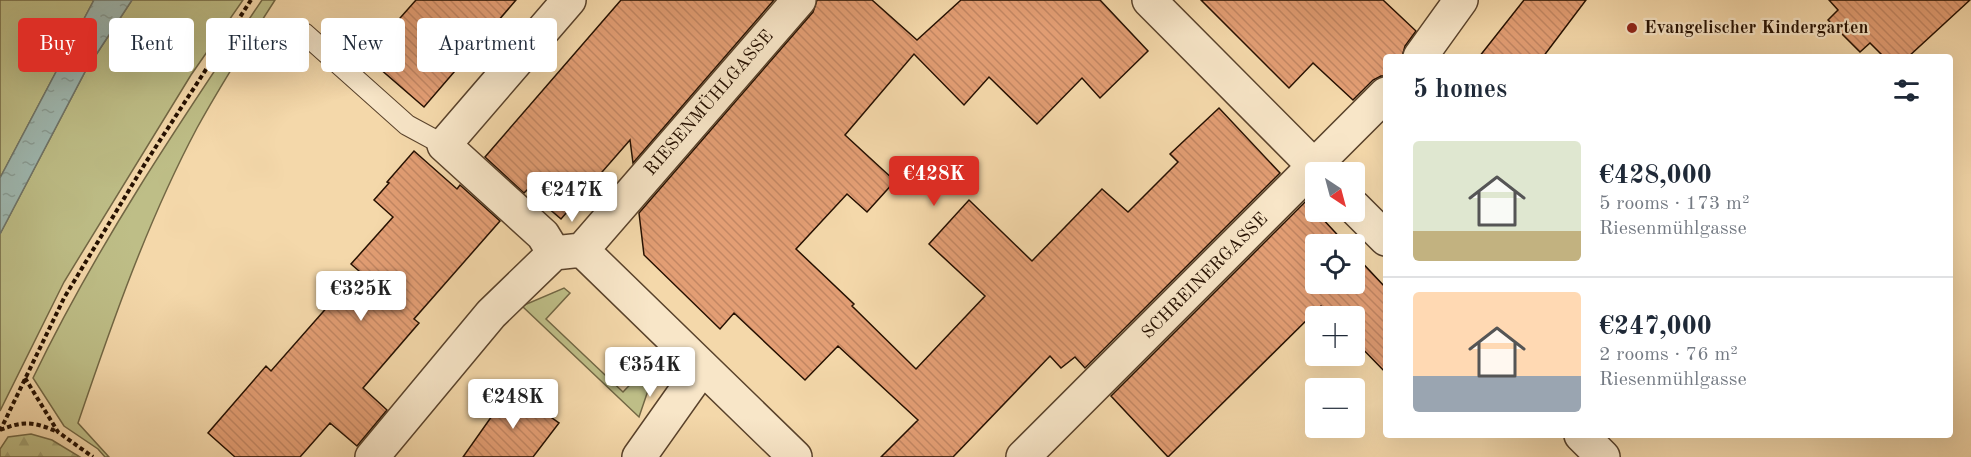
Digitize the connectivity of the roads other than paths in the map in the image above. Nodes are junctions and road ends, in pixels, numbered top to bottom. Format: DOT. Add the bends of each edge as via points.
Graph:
graph roads {
  1 [pos="568,0"];
  2 [pos="799,0"];
  3 [pos="1149,0"];
  4 [pos="1461,0"];
  5 [pos="309,37"];
  6 [pos="1422,54"];
  7 [pos="1383,97"];
  8 [pos="444,145"];
  9 [pos="1309,162"];
  10 [pos="1324,162"];
  11 [pos="1305,182"];
  12 [pos="1365,218"];
  13 [pos="1383,236"];
  14 [pos="568,252"];
  15 [pos="702,368"];
  16 [pos="1584,438"];
  17 [pos="372,457"];
  18 [pos="639,457"];
  19 [pos="795,457"];
  20 [pos="1023,457"];
  21 [pos="1603,457"];
  1 -- 8 [label="street"];
  2 -- 14 [label="street, RIESENMÜHLGASSE"];
  3 -- 9 [label="street"];
  4 -- 6 [label="street"];
  5 -- 8 [label="lane" via="407,125"];
  7 -- 10 [label="street, SCHREINERGASSE"];
  8 -- 14 [label="street" via="543,235"];
  11 -- 20 [label="street, SCHREINERGASSE"];
  12 -- 13 [label="street"];
  14 -- 15 [label="street"];
  14 -- 17 [label="street, RIESENMÜHLGASSE" via="491,314"];
  15 -- 18 [label="street"];
  15 -- 19 [label="street"];
  16 -- 21 [label="street"];
}
